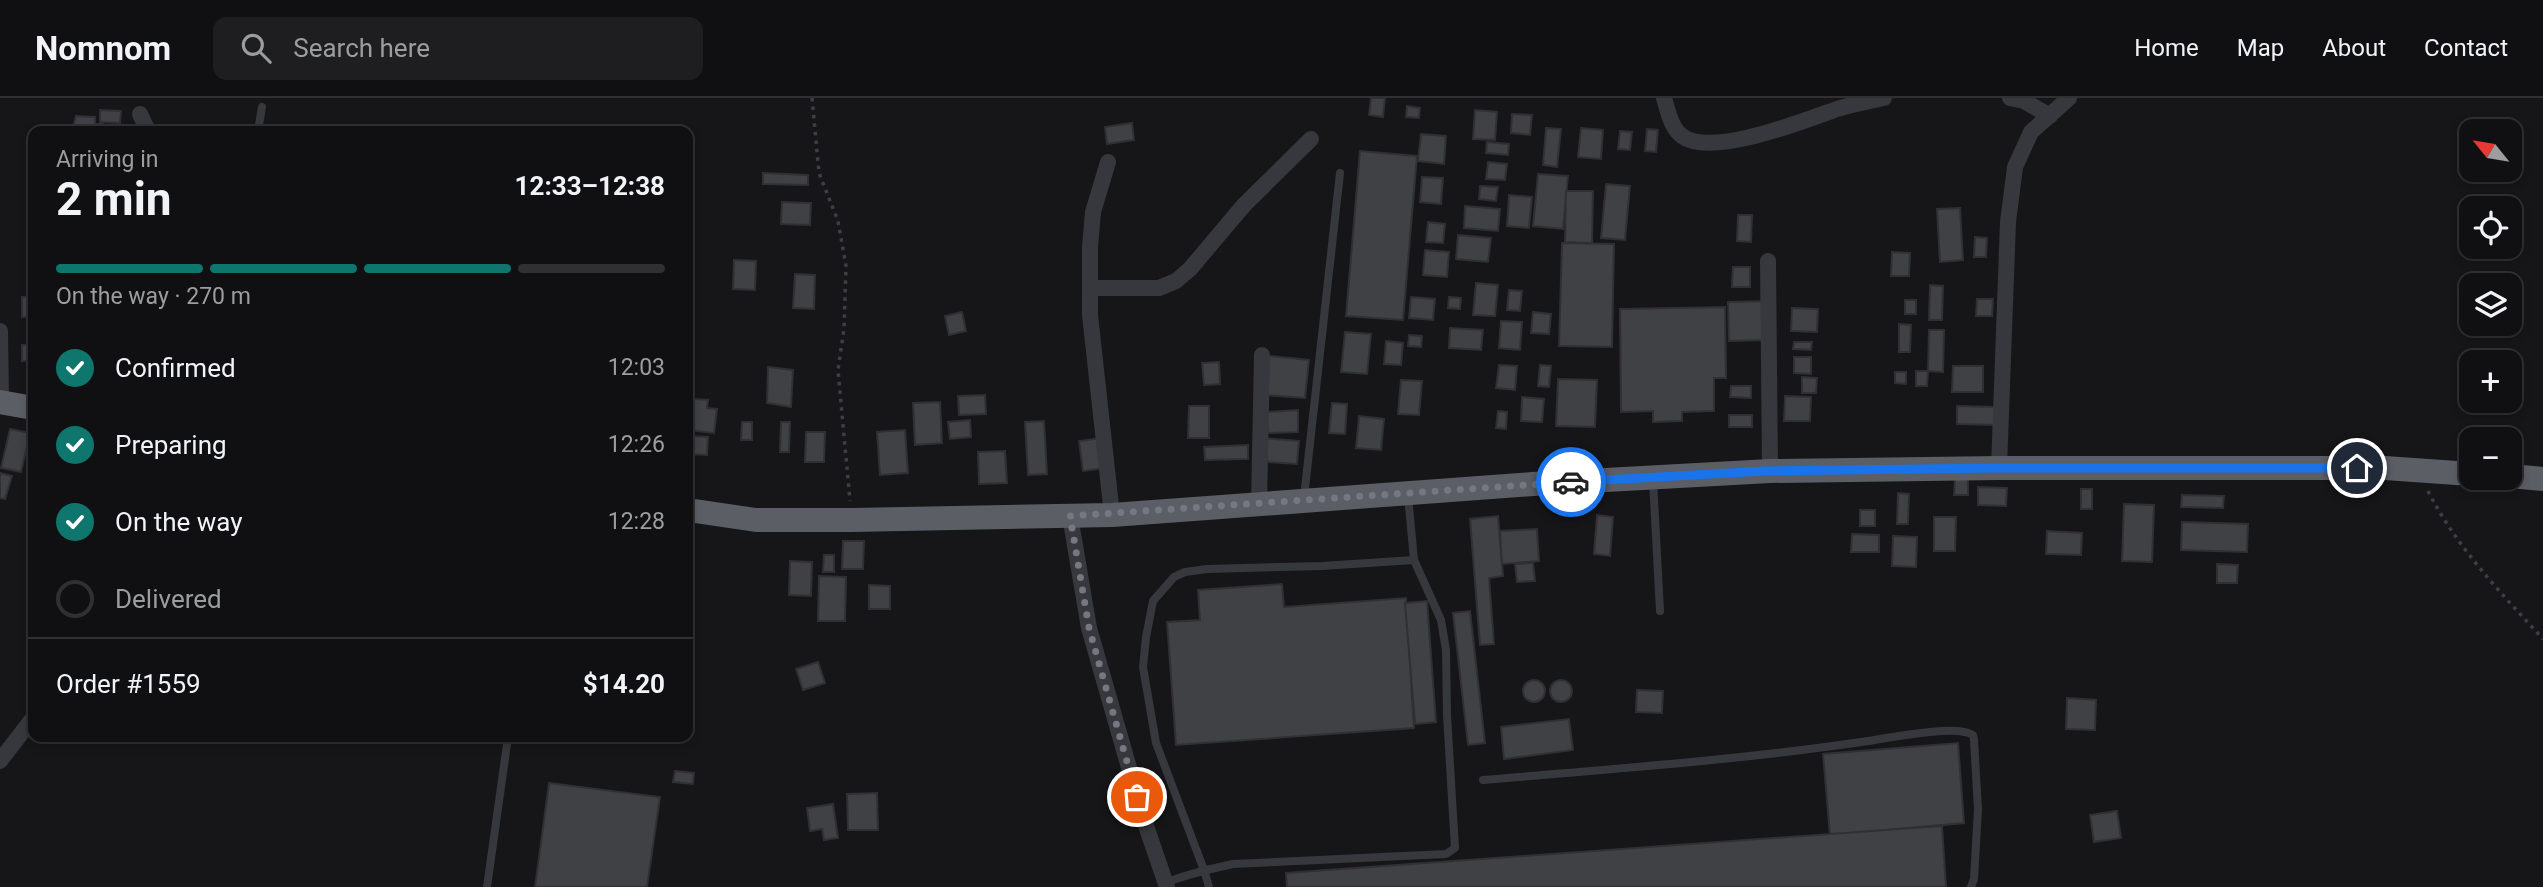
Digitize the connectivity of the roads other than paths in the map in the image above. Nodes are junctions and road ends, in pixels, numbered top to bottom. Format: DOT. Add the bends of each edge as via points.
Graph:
graph roads {
  1 [pos="1664,98"];
  2 [pos="1884,98"];
  3 [pos="2010,98"];
  4 [pos="2069,98"];
  5 [pos="262,107"];
  6 [pos="140,114"];
  7 [pos="2049,116"];
  8 [pos="146,126"];
  9 [pos="259,126"];
  10 [pos="1311,139"];
  11 [pos="1108,162"];
  12 [pos="1340,173"];
  13 [pos="1768,261"];
  14 [pos="1090,288"];
  15 [pos="0,331"];
  16 [pos="1262,355"];
  17 [pos="1,402"];
  18 [pos="28,407"];
  19 [pos="1999,468"];
  20 [pos="1770,471"];
  21 [pos="2459,473"];
  22 [pos="1652,477"];
  23 [pos="2522,478"];
  24 [pos="2543,479"];
  25 [pos="1408,493"];
  26 [pos="1303,501"];
  27 [pos="1259,504"];
  28 [pos="693,510"];
  29 [pos="1112,515"];
  30 [pos="1070,516"];
  31 [pos="1414,560"];
  32 [pos="1660,611"];
  33 [pos="28,725"];
  34 [pos="507,742"];
  35 [pos="0,761"];
  36 [pos="1483,780"];
  37 [pos="1204,870"];
  38 [pos="1166,885"];
  39 [pos="486,887"];
  40 [pos="1209,887"];
  41 [pos="1970,887"];
  1 -- 2 [label="street" via="1672,124 1682,137 1706,143 1770,132"];
  3 -- 7 [label="street"];
  4 -- 7 [label="street"];
  5 -- 9 [label="lane"];
  6 -- 8 [label="street"];
  7 -- 19 [label="street" via="2031,132 2015,167 2008,222"];
  10 -- 14 [label="street" via="1176,281 1159,288"];
  11 -- 14 [label="street" via="1093,212"];
  12 -- 26 [label="lane"];
  13 -- 20 [label="street"];
  14 -- 29 [label="street"];
  15 -- 17 [label="street"];
  16 -- 27 [label="street"];
  17 -- 18 [label="highway"];
  19 -- 20 [label="highway"];
  19 -- 21 [label="highway" via="2385,468"];
  20 -- 22 [label="highway"];
  22 -- 25 [label="highway"];
  22 -- 32 [label="lane"];
  23 -- 24 [label="highway"];
  25 -- 26 [label="highway"];
  25 -- 31 [label="lane"];
  26 -- 27 [label="highway"];
  27 -- 29 [label="highway"];
  28 -- 30 [label="highway" via="756,520"];
  29 -- 30 [label="highway"];
  30 -- 38 [label="street" via="1092,640"];
  31 -- 37 [label="lane" via="1441,620 1446,650 1455,848 1447,854 1233,864"];
  31 -- 37 [label="lane" via="1196,570 1174,577 1153,601 1143,667 1156,743"];
  33 -- 35 [label="street"];
  34 -- 39 [label="lane"];
  36 -- 41 [label="lane" via="1764,756 1966,731 1974,740 1978,809"];
  37 -- 38 [label="lane"];
  37 -- 40 [label="lane"];
}
